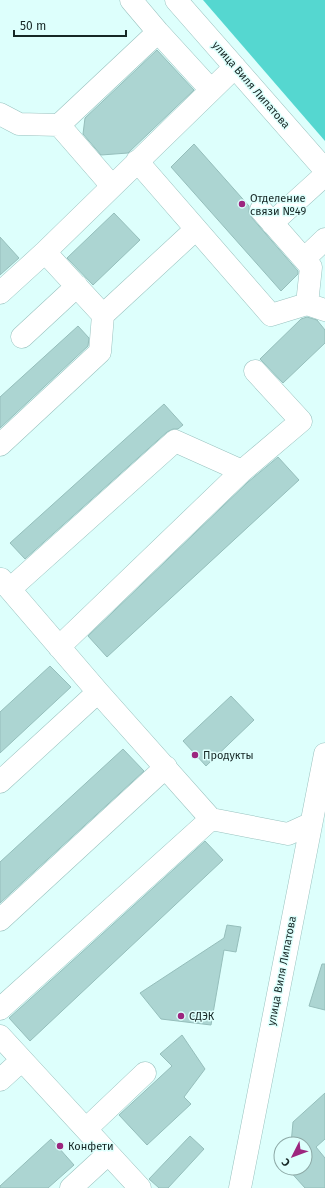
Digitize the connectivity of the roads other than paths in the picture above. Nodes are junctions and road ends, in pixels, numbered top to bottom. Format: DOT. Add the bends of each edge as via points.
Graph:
graph roads {
  1 [pos="131,0"];
  2 [pos="176,0"];
  3 [pos="158,32"];
  4 [pos="235,67"];
  5 [pos="211,90"];
  6 [pos="0,114"];
  7 [pos="59,126"];
  8 [pos="137,161"];
  9 [pos="325,170"];
  10 [pos="325,175"];
  11 [pos="112,186"];
  12 [pos="196,229"];
  13 [pos="325,239"];
  14 [pos="45,252"];
  15 [pos="304,259"];
  16 [pos="77,286"];
  17 [pos="0,293"];
  18 [pos="316,307"];
  19 [pos="103,315"];
  20 [pos="22,337"];
  21 [pos="255,371"];
  22 [pos="0,445"];
  23 [pos="242,471"];
  24 [pos="5,584"];
  25 [pos="59,646"];
  26 [pos="98,692"];
  27 [pos="325,754"];
  28 [pos="166,767"];
  29 [pos="0,782"];
  30 [pos="321,804"];
  31 [pos="211,819"];
  32 [pos="310,824"];
  33 [pos="0,920"];
  34 [pos="0,1009"];
  35 [pos="0,1036"];
  36 [pos="22,1060"];
  37 [pos="145,1073"];
  38 [pos="0,1080"];
  39 [pos="86,1129"];
  40 [pos="108,1154"];
  41 [pos="71,1188"];
  42 [pos="140,1188"];
  43 [pos="240,1188"];
  1 -- 3 [label="street"];
  2 -- 4 [label="street, улица Виля Липатова"];
  3 -- 5 [label="street"];
  3 -- 7 [label="street"];
  4 -- 5 [label="street"];
  4 -- 9 [label="street, улица Виля Липатова"];
  5 -- 8 [label="street"];
  6 -- 7 [label="street" via="18,124"];
  7 -- 11 [label="street"];
  8 -- 11 [label="street"];
  8 -- 12 [label="street"];
  10 -- 15 [label="street" via="266,216"];
  11 -- 14 [label="street"];
  12 -- 18 [label="street" via="271,315"];
  12 -- 19 [label="street"];
  13 -- 15 [label="street"];
  14 -- 16 [label="street"];
  14 -- 17 [label="street"];
  15 -- 18 [label="street" via="311,267"];
  16 -- 19 [label="street"];
  16 -- 20 [label="street"];
  19 -- 22 [label="street" via="100,352"];
  21 -- 23 [label="street" via="301,421"];
  23 -- 24 [label="street" via="174,441"];
  23 -- 25 [label="street"];
  24 -- 25 [label="street"];
  25 -- 26 [label="street"];
  26 -- 28 [label="street"];
  26 -- 29 [label="street"];
  27 -- 30 [label="street, улица Виля Липатова"];
  28 -- 31 [label="street"];
  28 -- 33 [label="street"];
  30 -- 32 [label="street, улица Виля Липатова"];
  31 -- 32 [label="street" via="288,834"];
  31 -- 34 [label="street"];
  32 -- 43 [label="street, улица Виля Липатова"];
  35 -- 36 [label="street"];
  36 -- 38 [label="street"];
  36 -- 39 [label="street"];
  37 -- 39 [label="street"];
  39 -- 40 [label="street"];
  40 -- 41 [label="street"];
  40 -- 42 [label="street"];
}
